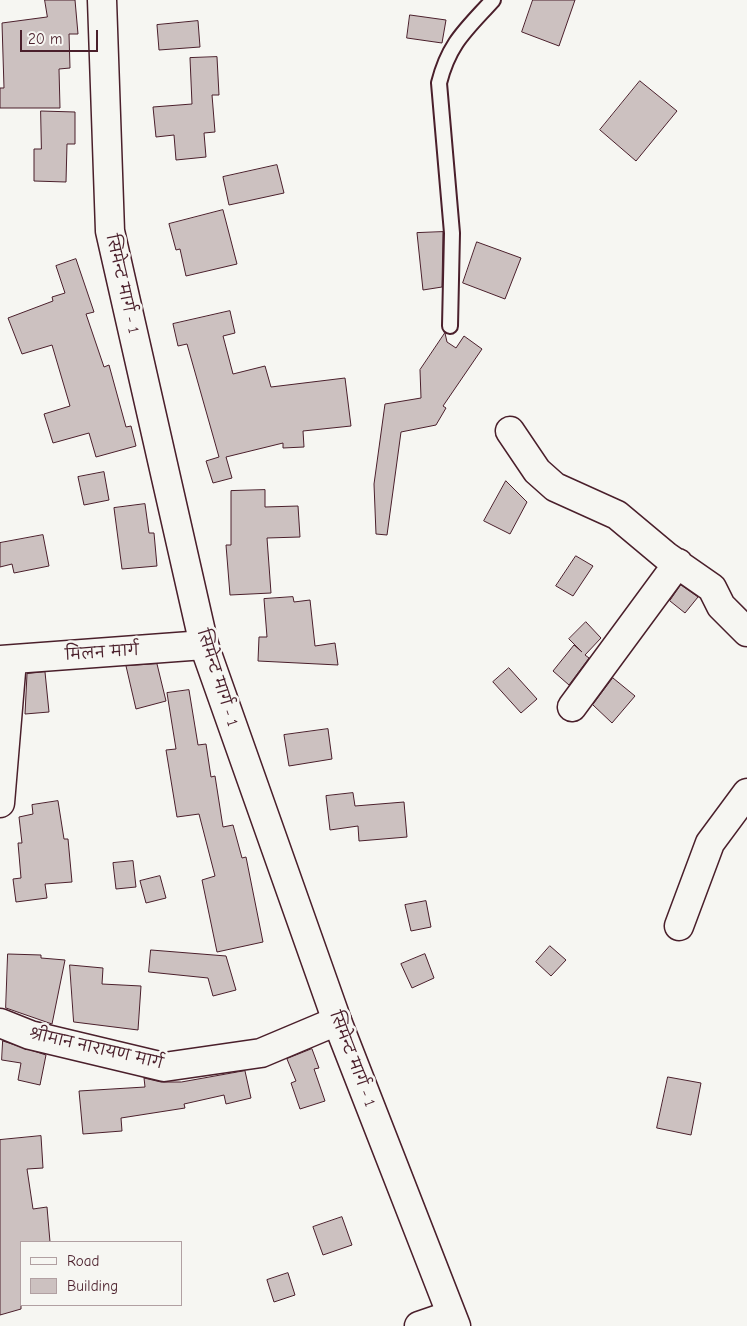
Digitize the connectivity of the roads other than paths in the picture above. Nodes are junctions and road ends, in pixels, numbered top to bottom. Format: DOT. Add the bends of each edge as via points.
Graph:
graph roads {
  1 [pos="102,0"];
  2 [pos="493,0"];
  3 [pos="450,326"];
  4 [pos="510,431"];
  5 [pos="678,564"];
  6 [pos="747,632"];
  7 [pos="204,645"];
  8 [pos="6,660"];
  9 [pos="572,707"];
  10 [pos="747,793"];
  11 [pos="0,803"];
  12 [pos="679,926"];
  13 [pos="337,1021"];
  14 [pos="0,1023"];
  15 [pos="454,1320"];
  16 [pos="419,1326"];
  1 -- 7 [label="street, सिमेन्ट मार्ग - 1" via="110,231"];
  2 -- 3 [label="lane" via="456,40 444,61 438,83 452,233"];
  4 -- 5 [label="street" via="537,471 555,487 617,515"];
  5 -- 6 [label="street" via="712,588 721,606"];
  5 -- 9 [label="street"];
  7 -- 8 [label="street, मिलन मार्ग"];
  7 -- 13 [label="street, सिमेन्ट मार्ग - 1"];
  8 -- 11 [label="street"];
  10 -- 12 [label="street" via="710,843"];
  13 -- 14 [label="street, श्रीमान नारायण मार्ग" via="261,1053 164,1067 30,1035"];
  13 -- 15 [label="street, सिमेन्ट मार्ग - 1"];
  15 -- 16 [label="street"];
}
